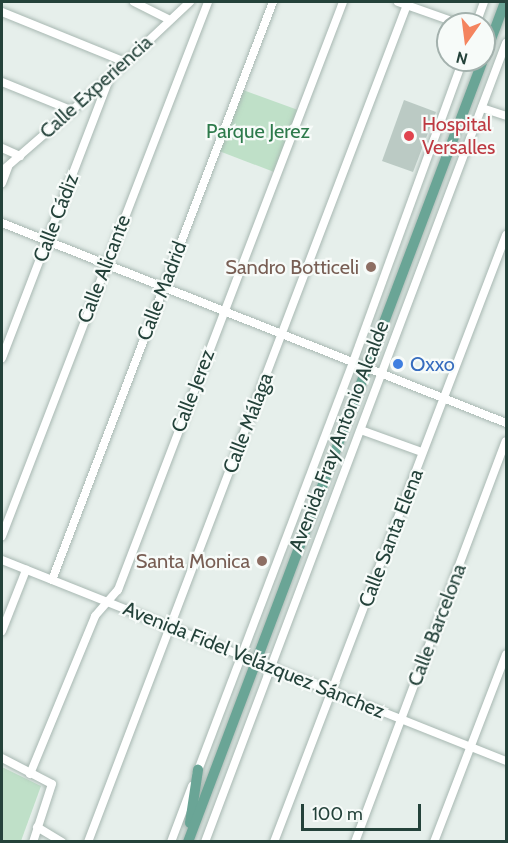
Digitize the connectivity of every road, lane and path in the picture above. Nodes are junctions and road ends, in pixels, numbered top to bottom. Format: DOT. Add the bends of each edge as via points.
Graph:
graph roads {
  1 [pos="134,2"];
  2 [pos="190,2"];
  3 [pos="208,2"];
  4 [pos="273,2"];
  5 [pos="343,2"];
  6 [pos="398,2"];
  7 [pos="505,2"];
  8 [pos="407,5"];
  9 [pos="2,12"];
  10 [pos="436,15"];
  11 [pos="170,20"];
  12 [pos="496,26"];
  13 [pos="507,43"];
  14 [pos="125,62"];
  15 [pos="459,72"];
  16 [pos="479,72"];
  17 [pos="110,77"];
  18 [pos="2,82"];
  19 [pos="482,108"];
  20 [pos="71,110"];
  21 [pos="507,116"];
  22 [pos="2,148"];
  23 [pos="20,156"];
  24 [pos="5,168"];
  25 [pos="2,183"];
  26 [pos="2,223"];
  27 [pos="507,235"];
  28 [pos="47,241"];
  29 [pos="106,264"];
  30 [pos="164,287"];
  31 [pos="224,311"];
  32 [pos="282,334"];
  33 [pos="2,358"];
  34 [pos="353,362"];
  35 [pos="367,368"];
  36 [pos="382,373"];
  37 [pos="444,398"];
  38 [pos="507,423"];
  39 [pos="361,430"];
  40 [pos="507,441"];
  41 [pos="419,451"];
  42 [pos="2,536"];
  43 [pos="2,560"];
  44 [pos="26,570"];
  45 [pos="52,580"];
  46 [pos="107,602"];
  47 [pos="170,627"];
  48 [pos="2,631"];
  49 [pos="507,654"];
  50 [pos="243,655"];
  51 [pos="257,660"];
  52 [pos="271,666"];
  53 [pos="333,691"];
  54 [pos="402,719"];
  55 [pos="471,747"];
  56 [pos="2,758"];
  57 [pos="507,761"];
  58 [pos="198,770"];
  59 [pos="30,774"];
  60 [pos="37,827"];
  61 [pos="33,842"];
  62 [pos="62,842"];
  63 [pos="88,842"];
  64 [pos="171,842"];
  65 [pos="188,842"];
  66 [pos="205,842"];
  67 [pos="274,842"];
  68 [pos="355,842"];
  69 [pos="434,842"];
  1 -- 11 [label="street"];
  2 -- 11 [label="street, Calle Experiencia"];
  3 -- 29 [label="street, Calle Alicante"];
  4 -- 30 [label="street, Calle Madrid"];
  5 -- 31 [label="street, Calle Jerez"];
  6 -- 8 [label="street"];
  7 -- 12 [label="main road, Avenida Fray Antonio Alcalde"];
  8 -- 10 [label="street"];
  8 -- 32 [label="street, Calle Málaga"];
  9 -- 14 [label="street"];
  11 -- 14 [label="street, Calle Experiencia"];
  13 -- 19 [label="street, Avenida Fray Antonio Alcalde"];
  14 -- 17 [label="street, Calle Experiencia"];
  15 -- 34 [label="street, Avenida Fray Antonio Alcalde"];
  16 -- 35 [label="main road, Avenida Fray Antonio Alcalde"];
  17 -- 20 [label="street, Calle Experiencia"];
  17 -- 28 [label="street, Calle Cádiz"];
  18 -- 20 [label="street"];
  19 -- 21 [label="street"];
  19 -- 36 [label="street, Avenida Fray Antonio Alcalde"];
  20 -- 23 [label="street, Calle Experiencia"];
  22 -- 23 [label="street"];
  23 -- 24 [label="street, Calle Experiencia"];
  24 -- 25 [label="street"];
  26 -- 28 [label="street"];
  27 -- 37 [label="street, Calle Santa Elena"];
  28 -- 29 [label="street"];
  28 -- 33 [label="street, Calle Cádiz"];
  29 -- 30 [label="street"];
  29 -- 42 [label="street, Calle Alicante"];
  30 -- 31 [label="street"];
  30 -- 45 [label="street, Calle Madrid"];
  31 -- 32 [label="street"];
  31 -- 46 [label="street, Calle Jerez" via="118,590"];
  32 -- 34 [label="street"];
  32 -- 47 [label="street, Calle Málaga"];
  34 -- 35 [label="street"];
  34 -- 50 [label="street, Avenida Fray Antonio Alcalde"];
  35 -- 36 [label="street"];
  35 -- 51 [label="main road, Avenida Fray Antonio Alcalde"];
  36 -- 37 [label="street"];
  36 -- 39 [label="street, Avenida Fray Antonio Alcalde"];
  37 -- 38 [label="street"];
  37 -- 53 [label="street, Calle Santa Elena"];
  39 -- 41 [label="street"];
  39 -- 52 [label="street, Avenida Fray Antonio Alcalde"];
  40 -- 54 [label="street, Calle Barcelona"];
  43 -- 44 [label="street, Avenida Fidel Velázquez Sánchez"];
  44 -- 45 [label="street, Avenida Fidel Velázquez Sánchez"];
  44 -- 48 [label="street"];
  45 -- 46 [label="street, Avenida Fidel Velázquez Sánchez"];
  46 -- 47 [label="street, Avenida Fidel Velázquez Sánchez"];
  46 -- 59 [label="street, Calle Jerez" via="95,616"];
  47 -- 50 [label="street, Avenida Fidel Velázquez Sánchez"];
  47 -- 63 [label="street, Calle Málaga"];
  49 -- 55 [label="street"];
  50 -- 51 [label="street, Avenida Fidel Velázquez Sánchez"];
  50 -- 58 [label="street, Avenida Fray Antonio Alcalde"];
  51 -- 52 [label="street, Avenida Fidel Velázquez Sánchez"];
  51 -- 65 [label="main road, Avenida Fray Antonio Alcalde"];
  52 -- 53 [label="street, Avenida Fidel Velázquez Sánchez"];
  52 -- 66 [label="street, Avenida Fray Antonio Alcalde"];
  53 -- 54 [label="street, Avenida Fidel Velázquez Sánchez"];
  53 -- 67 [label="street, Calle Santa Elena"];
  54 -- 55 [label="street, Avenida Fidel Velázquez Sánchez"];
  54 -- 68 [label="street, Calle Barcelona"];
  55 -- 57 [label="street, Avenida Fidel Velázquez Sánchez"];
  55 -- 69 [label="street"];
  56 -- 59 [label="street"];
  58 -- 64 [label="street, Avenida Fray Antonio Alcalde"];
  58 -- 65 [label="main road"];
  59 -- 60 [label="street" via="52,784"];
  60 -- 61 [label="street"];
  60 -- 62 [label="street"];
}
